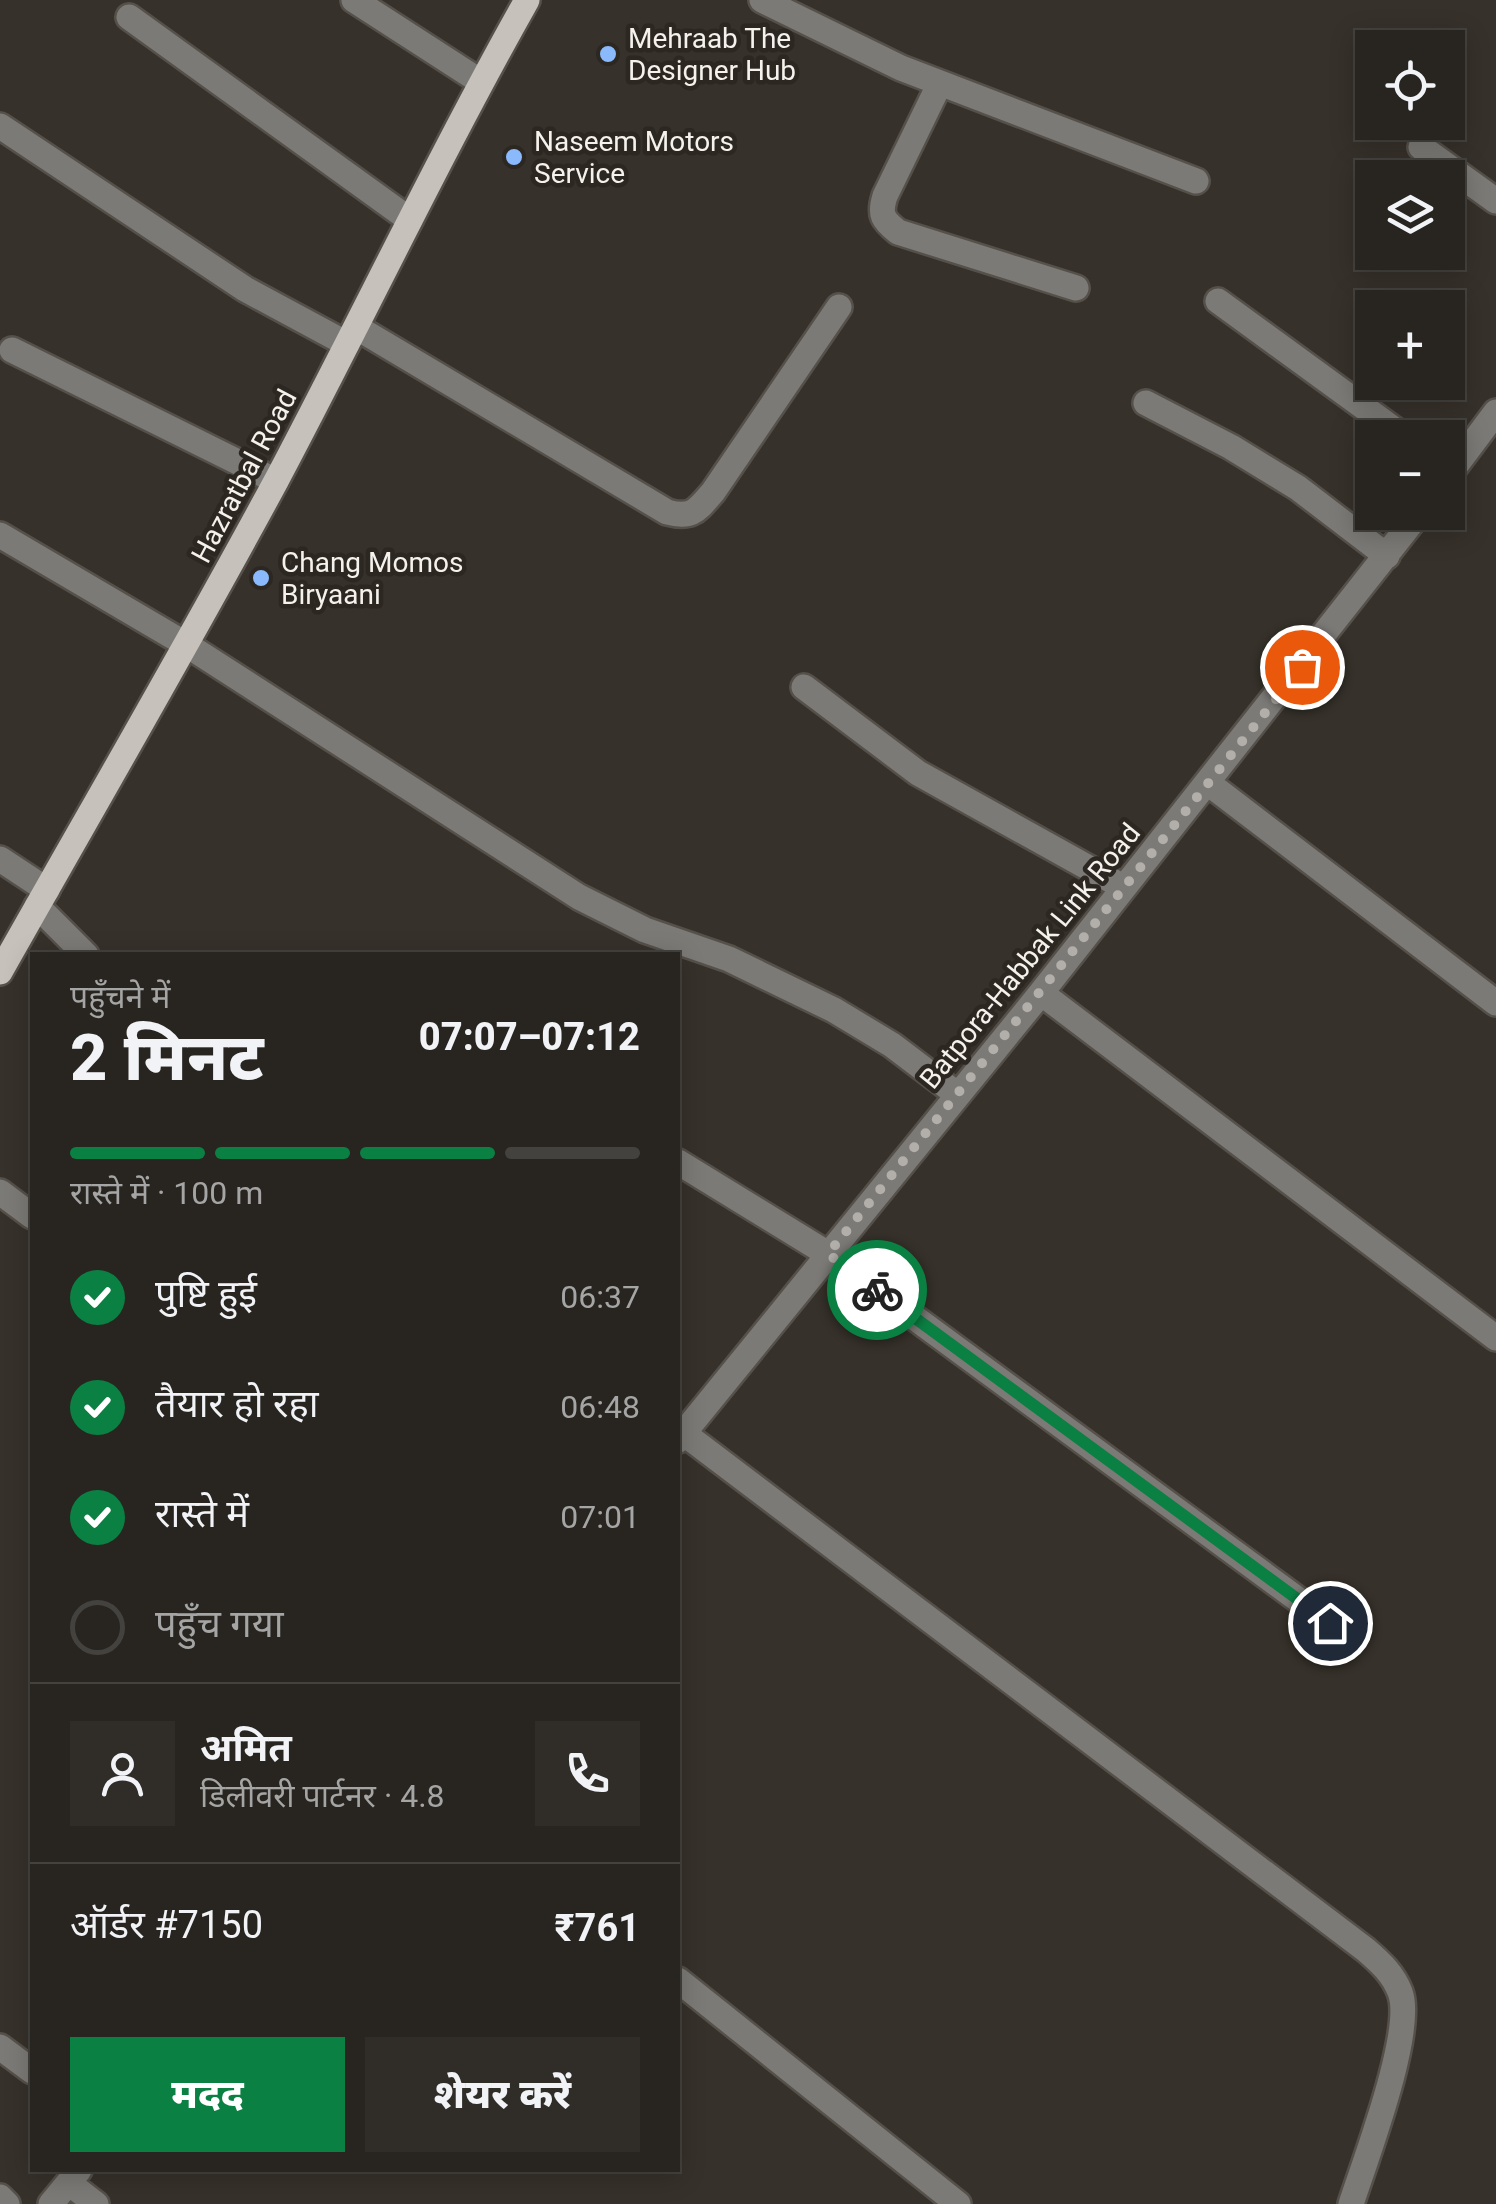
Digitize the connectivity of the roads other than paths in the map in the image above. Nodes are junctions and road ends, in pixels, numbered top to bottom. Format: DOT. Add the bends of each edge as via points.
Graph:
graph roads {
  1 [pos="354,0"];
  2 [pos="528,0"];
  3 [pos="762,0"];
  4 [pos="129,16"];
  5 [pos="482,82"];
  6 [pos="940,83"];
  7 [pos="0,126"];
  8 [pos="1421,146"];
  9 [pos="1196,181"];
  10 [pos="1496,201"];
  11 [pos="410,220"];
  12 [pos="1076,288"];
  13 [pos="1218,301"];
  14 [pos="839,308"];
  15 [pos="352,336"];
  16 [pos="12,350"];
  17 [pos="1146,403"];
  18 [pos="1496,412"];
  19 [pos="1381,420"];
  20 [pos="1465,451"];
  21 [pos="276,481"];
  22 [pos="1406,530"];
  23 [pos="0,534"];
  24 [pos="1387,556"];
  25 [pos="187,645"];
  26 [pos="804,687"];
  27 [pos="1208,783"];
  28 [pos="0,859"];
  29 [pos="1123,887"];
  30 [pos="42,898"];
  31 [pos="84,952"];
  32 [pos="0,972"];
  33 [pos="1042,993"];
  34 [pos="1496,1002"];
  35 [pos="958,1095"];
  36 [pos="680,1163"];
  37 [pos="0,1192"];
  38 [pos="30,1214"];
  39 [pos="828,1254"];
  40 [pos="1496,1338"];
  41 [pos="680,1433"];
  42 [pos="680,1435"];
  43 [pos="1330,1623"];
  44 [pos="680,1982"];
  45 [pos="0,2047"];
  46 [pos="30,2070"];
  47 [pos="74,2176"];
  48 [pos="0,2198"];
  49 [pos="7,2204"];
  50 [pos="51,2204"];
  51 [pos="96,2204"];
  52 [pos="958,2204"];
  53 [pos="1351,2204"];
  1 -- 5 [label="street"];
  2 -- 5 [label="main road, Hazratbal Road"];
  3 -- 6 [label="street"];
  4 -- 11 [label="street"];
  5 -- 11 [label="main road, Hazratbal Road"];
  6 -- 9 [label="street"];
  6 -- 12 [label="street" via="885,196 883,220 898,232"];
  7 -- 15 [label="street" via="244,289"];
  8 -- 10 [label="street"];
  11 -- 15 [label="main road, Hazratbal Road"];
  13 -- 19 [label="street"];
  14 -- 15 [label="street" via="722,479 684,516"];
  15 -- 21 [label="main road, Hazratbal Road"];
  16 -- 21 [label="street"];
  17 -- 24 [label="street" via="1298,488"];
  18 -- 20 [label="street"];
  21 -- 25 [label="main road, Hazratbal Road"];
  22 -- 24 [label="street, Batpora-Habbak Link Road"];
  23 -- 25 [label="street"];
  24 -- 27 [label="street, Batpora-Habbak Link Road"];
  25 -- 30 [label="main road, Hazratbal Road"];
  25 -- 35 [label="street" via="578,898 730,959 834,1010"];
  26 -- 29 [label="street" via="918,773"];
  27 -- 29 [label="street, Batpora-Habbak Link Road"];
  27 -- 34 [label="street"];
  28 -- 30 [label="street"];
  29 -- 33 [label="street, Batpora-Habbak Link Road"];
  30 -- 31 [label="street"];
  30 -- 32 [label="main road, Hazratbal Road"];
  33 -- 35 [label="street, Batpora-Habbak Link Road"];
  33 -- 40 [label="street"];
  35 -- 39 [label="street, Batpora-Habbak Link Road"];
  36 -- 39 [label="street"];
  37 -- 38 [label="street"];
  39 -- 41 [label="street, Batpora-Habbak Link Road"];
  39 -- 43 [label="street"];
  42 -- 53 [label="street" via="1388,1970 1402,1995 1404,2026"];
  44 -- 52 [label="street"];
  45 -- 46 [label="street"];
  47 -- 50 [label="street"];
  47 -- 51 [label="street"];
  48 -- 49 [label="street"];
}
